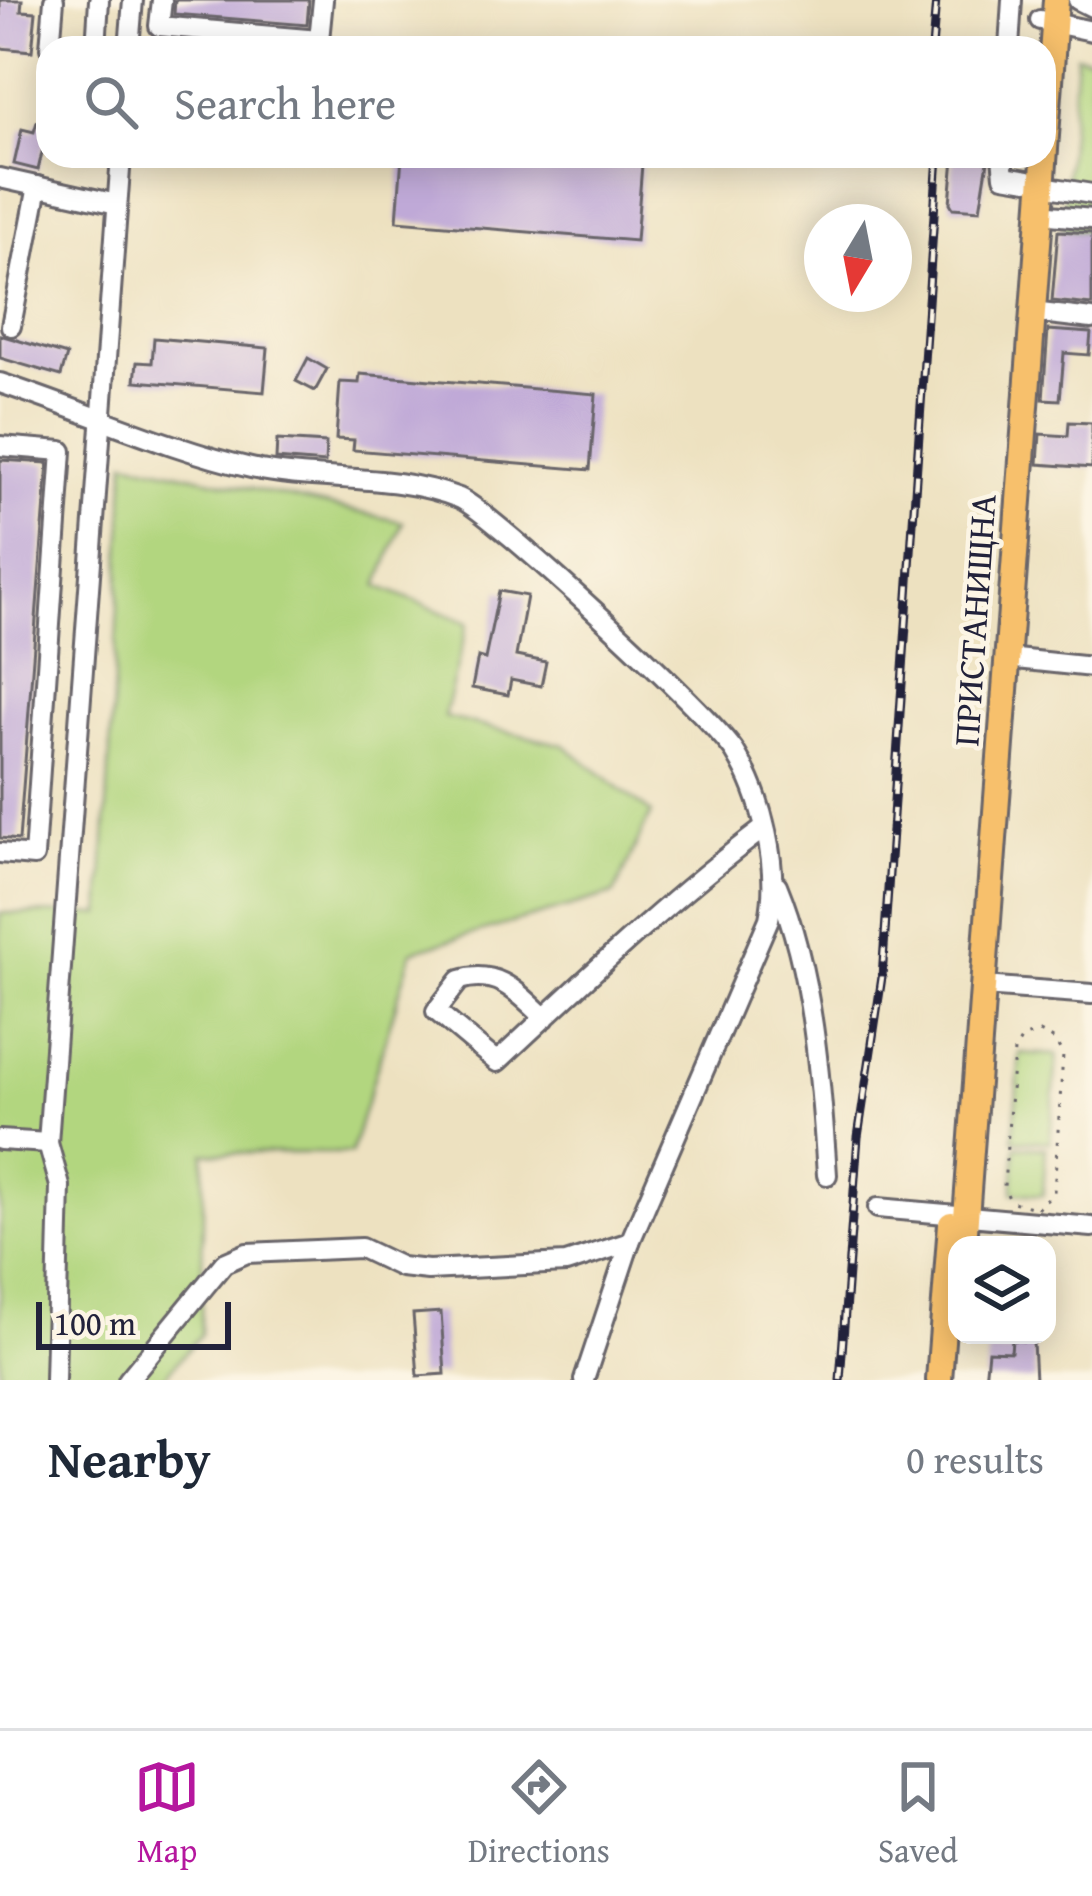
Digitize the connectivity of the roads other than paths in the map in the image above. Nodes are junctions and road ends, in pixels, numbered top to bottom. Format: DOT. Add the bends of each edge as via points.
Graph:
graph roads {
  1 [pos="54,0"];
  2 [pos="99,0"];
  3 [pos="133,0"];
  4 [pos="162,0"];
  5 [pos="323,0"];
  6 [pos="1012,0"];
  7 [pos="1078,0"];
  8 [pos="1092,7"];
  9 [pos="1048,11"];
  10 [pos="1092,31"];
  11 [pos="51,36"];
  12 [pos="97,36"];
  13 [pos="130,36"];
  14 [pos="273,36"];
  15 [pos="319,36"];
  16 [pos="1010,36"];
  17 [pos="120,168"];
  18 [pos="1003,168"];
  19 [pos="1033,174"];
  20 [pos="0,178"];
  21 [pos="38,187"];
  22 [pos="1092,194"];
  23 [pos="117,204"];
  24 [pos="1040,214"];
  25 [pos="1092,219"];
  26 [pos="1032,312"];
  27 [pos="1092,319"];
  28 [pos="11,326"];
  29 [pos="0,382"];
  30 [pos="101,416"];
  31 [pos="0,446"];
  32 [pos="1007,658"];
  33 [pos="1092,668"];
  34 [pos="763,829"];
  35 [pos="0,853"];
  36 [pos="774,877"];
  37 [pos="983,986"];
  38 [pos="1092,994"];
  39 [pos="545,1018"];
  40 [pos="0,1140"];
  41 [pos="48,1143"];
  42 [pos="827,1175"];
  43 [pos="878,1208"];
  44 [pos="959,1215"];
  45 [pos="1092,1227"];
  46 [pos="962,1236"];
  47 [pos="630,1242"];
  48 [pos="956,1344"];
  49 [pos="55,1380"];
  50 [pos="128,1380"];
  51 [pos="584,1380"];
  52 [pos="939,1380"];
  53 [pos="954,1380"];
  1 -- 11 [label="street"];
  2 -- 12 [label="street"];
  3 -- 13 [label="street"];
  4 -- 14 [label="street" via="159,26"];
  5 -- 15 [label="street"];
  6 -- 16 [label="street"];
  7 -- 8 [label="street"];
  9 -- 10 [label="street"];
  17 -- 23 [label="street"];
  18 -- 19 [label="street" via="1004,176"];
  19 -- 22 [label="street"];
  19 -- 24 [label="main road, ПРИСТАНИЩНА"];
  19 -- 44 [label="main road, ПРИСТАНИЩНА"];
  20 -- 21 [label="street"];
  21 -- 23 [label="street"];
  21 -- 28 [label="street"];
  23 -- 30 [label="street"];
  24 -- 25 [label="street"];
  24 -- 26 [label="main road, ПРИСТАНИЩНА"];
  26 -- 27 [label="street"];
  26 -- 32 [label="main road, ПРИСТАНИЩНА"];
  29 -- 30 [label="street"];
  30 -- 34 [label="street" via="245,467 406,484 463,500 715,728 745,771"];
  30 -- 41 [label="street"];
  31 -- 35 [label="street" via="62,451 34,856"];
  32 -- 33 [label="street"];
  32 -- 37 [label="main road, ПРИСТАНИЩНА"];
  34 -- 36 [label="street"];
  34 -- 39 [label="street"];
  36 -- 42 [label="street" via="806,1000"];
  36 -- 47 [label="street" via="769,919 739,997"];
  37 -- 38 [label="street"];
  37 -- 44 [label="main road, ПРИСТАНИЩНА"];
  39 -- 39 [label="street" via="488,976 460,980 436,1011 497,1062"];
  40 -- 41 [label="street"];
  41 -- 49 [label="street" via="60,1186"];
  43 -- 44 [label="street"];
  44 -- 45 [label="street"];
  44 -- 46 [label="main road, ПРИСТАНИЩНА"];
  44 -- 52 [label="main road, ПРИСТАНИЩНА"];
  47 -- 50 [label="street" via="566,1263 428,1270 362,1248 247,1253 224,1263"];
  47 -- 51 [label="street"];
  48 -- 53 [label="main road"];
}
